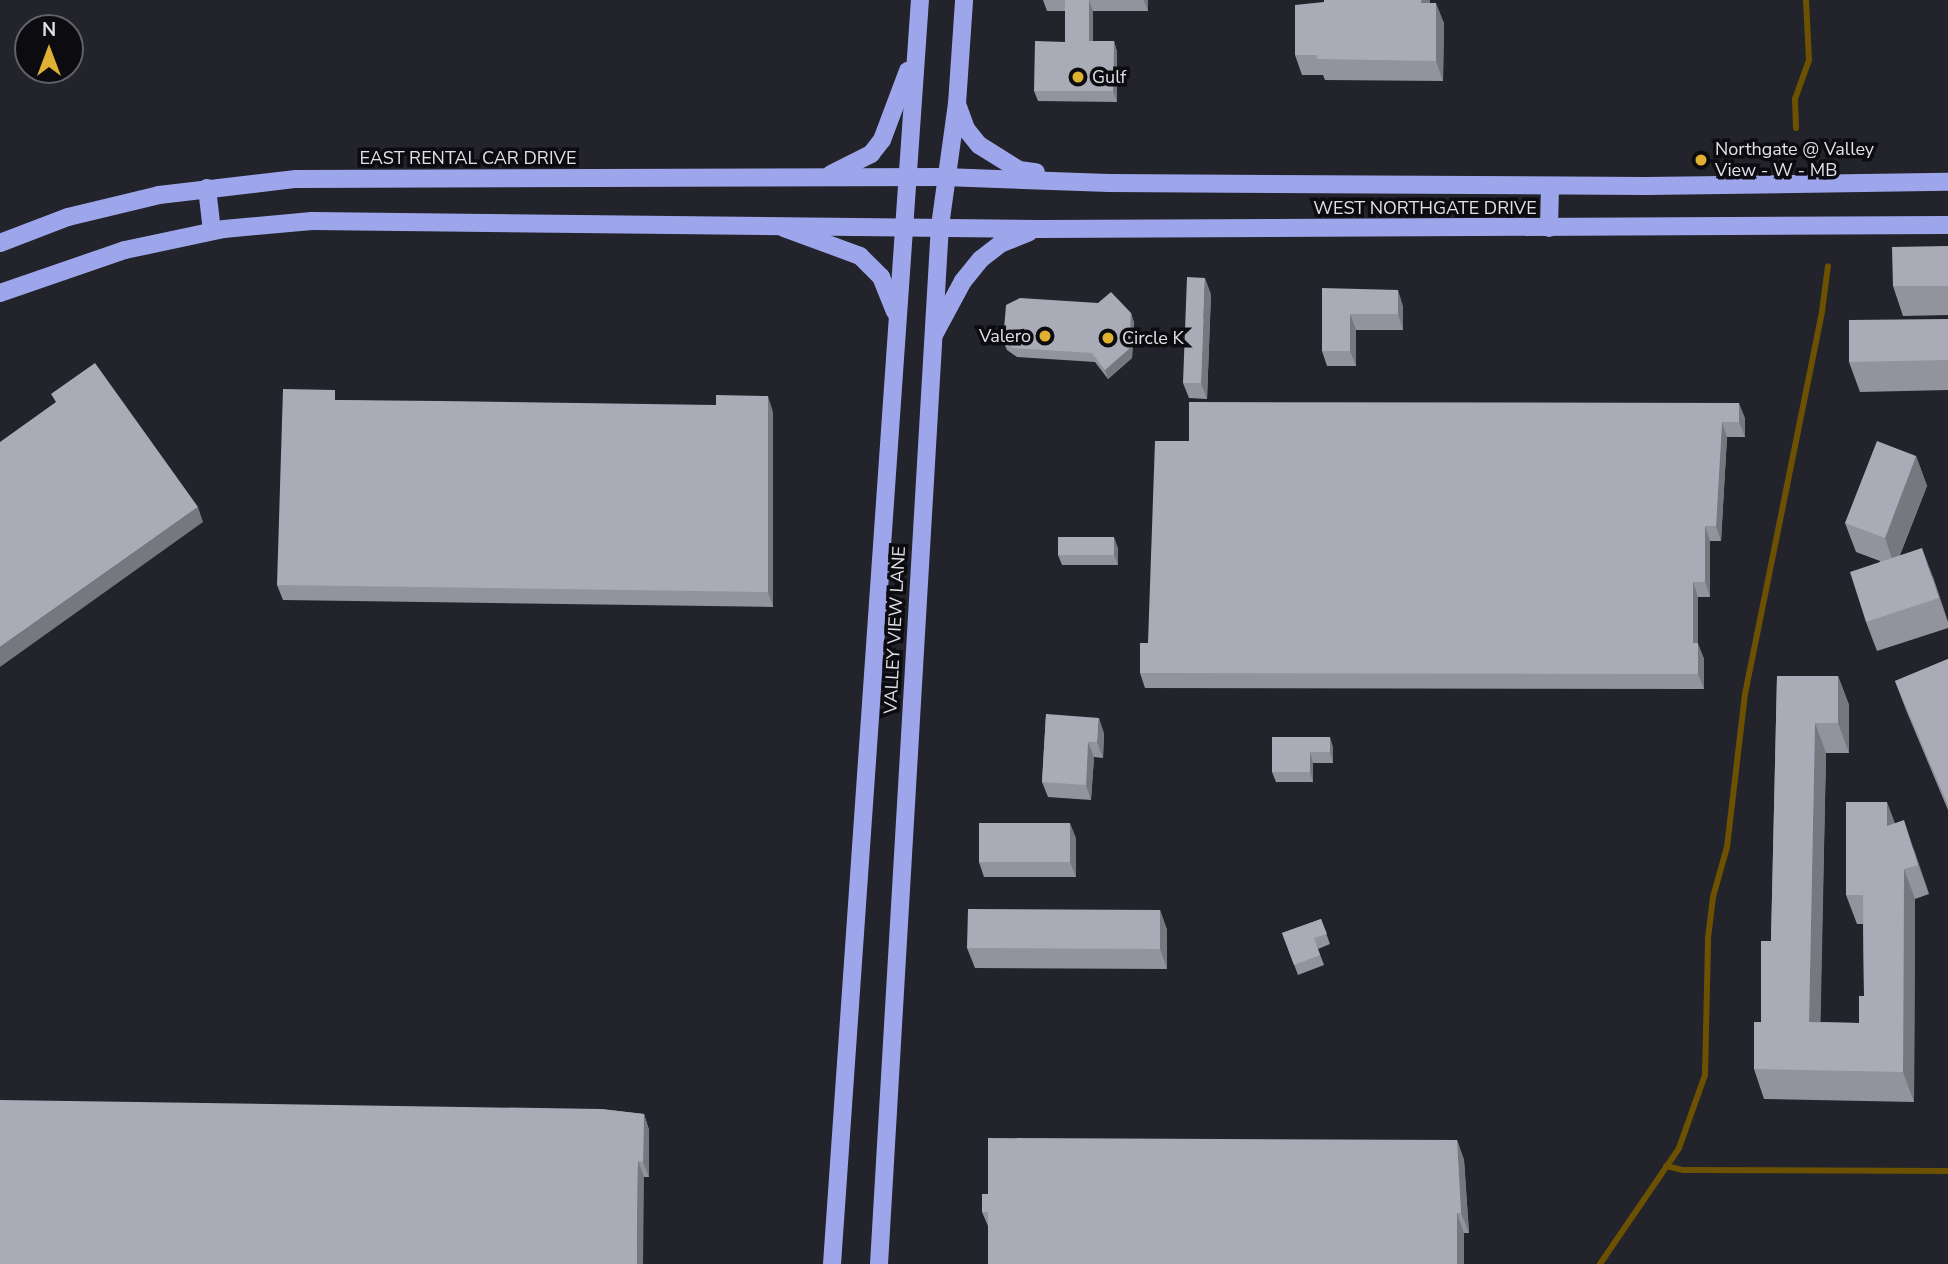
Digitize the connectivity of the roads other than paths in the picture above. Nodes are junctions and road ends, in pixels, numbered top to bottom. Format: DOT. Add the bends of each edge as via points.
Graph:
graph roads {
  1 [pos="920,0"];
  2 [pos="964,0"];
  3 [pos="917,44"];
  4 [pos="957,104"];
  5 [pos="822,177"];
  6 [pos="907,177"];
  7 [pos="944,177"];
  8 [pos="1948,182"];
  9 [pos="1109,183"];
  10 [pos="1550,186"];
  11 [pos="207,188"];
  12 [pos="771,223"];
  13 [pos="1948,225"];
  14 [pos="940,226"];
  15 [pos="903,227"];
  16 [pos="1038,229"];
  17 [pos="1549,229"];
  18 [pos="212,231"];
  19 [pos="0,243"];
  20 [pos="0,293"];
  21 [pos="897,317"];
  22 [pos="933,336"];
  23 [pos="832,1264"];
  24 [pos="878,1264"];
  1 -- 3 [label="main road, VALLEY VIEW LANE"];
  2 -- 4 [label="main road, VALLEY VIEW LANE"];
  3 -- 5 [label="main road" via="882,140 871,154"];
  3 -- 6 [label="main road, VALLEY VIEW LANE"];
  4 -- 7 [label="main road, VALLEY VIEW LANE"];
  4 -- 9 [label="main road" via="966,128 995,159 1019,170"];
  5 -- 6 [label="main road, EAST RENTAL CAR DRIVE"];
  5 -- 11 [label="main road, EAST RENTAL CAR DRIVE" via="296,179"];
  6 -- 7 [label="main road, EAST RENTAL CAR DRIVE"];
  6 -- 15 [label="main road, VALLEY VIEW LANE"];
  7 -- 9 [label="main road, WEST NORTHGATE DRIVE"];
  7 -- 14 [label="main road, VALLEY VIEW LANE"];
  8 -- 10 [label="main road, WEST NORTHGATE DRIVE"];
  9 -- 10 [label="main road, WEST NORTHGATE DRIVE"];
  10 -- 17 [label="main road"];
  11 -- 18 [label="main road"];
  11 -- 19 [label="main road, EAST RENTAL CAR DRIVE" via="68,217"];
  12 -- 15 [label="main road"];
  12 -- 18 [label="main road" via="312,221"];
  12 -- 21 [label="main road" via="860,256 881,277"];
  13 -- 17 [label="main road, WEST NORTHGATE DRIVE"];
  14 -- 15 [label="main road, WEST NORTHGATE DRIVE"];
  14 -- 16 [label="main road, WEST NORTHGATE DRIVE"];
  14 -- 22 [label="main road, VALLEY VIEW LANE"];
  15 -- 21 [label="main road, VALLEY VIEW LANE"];
  16 -- 17 [label="main road, WEST NORTHGATE DRIVE"];
  16 -- 22 [label="main road" via="1000,244 981,259 963,281"];
  18 -- 20 [label="main road" via="125,250"];
  21 -- 23 [label="main road, VALLEY VIEW LANE"];
  22 -- 24 [label="main road, VALLEY VIEW LANE"];
}
